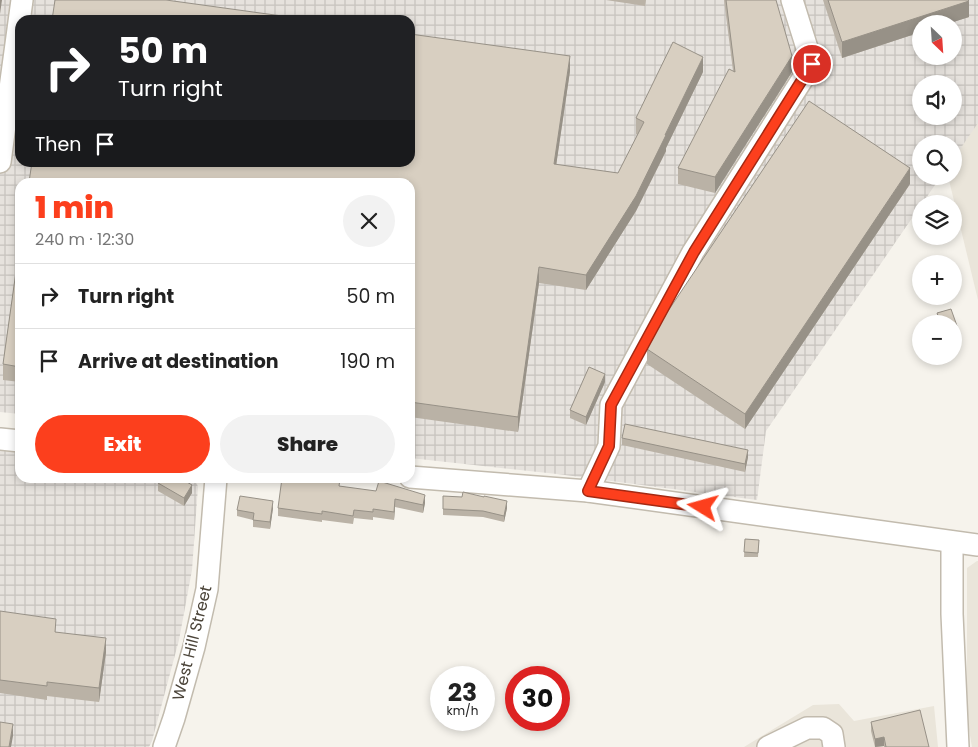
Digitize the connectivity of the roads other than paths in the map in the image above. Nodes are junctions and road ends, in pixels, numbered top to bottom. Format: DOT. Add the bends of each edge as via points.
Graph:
graph roads {
  1 [pos="22,0"];
  2 [pos="792,0"];
  3 [pos="20,15"];
  4 [pos="15,52"];
  5 [pos="0,162"];
  6 [pos="0,438"];
  7 [pos="15,440"];
  8 [pos="415,477"];
  9 [pos="216,483"];
  10 [pos="588,491"];
  11 [pos="952,542"];
  12 [pos="978,545"];
  13 [pos="164,747"];
  14 [pos="768,747"];
  15 [pos="834,747"];
  16 [pos="958,747"];
  1 -- 3 [label="street"];
  2 -- 10 [label="street" via="812,64 694,252 611,405 609,446"];
  4 -- 5 [label="street"];
  6 -- 7 [label="street"];
  8 -- 10 [label="street"];
  9 -- 13 [label="street, West Hill Street" via="207,589"];
  10 -- 11 [label="street"];
  11 -- 12 [label="street"];
  11 -- 16 [label="street"];
  14 -- 15 [label="street" via="807,728 823,728 832,734"];
}
